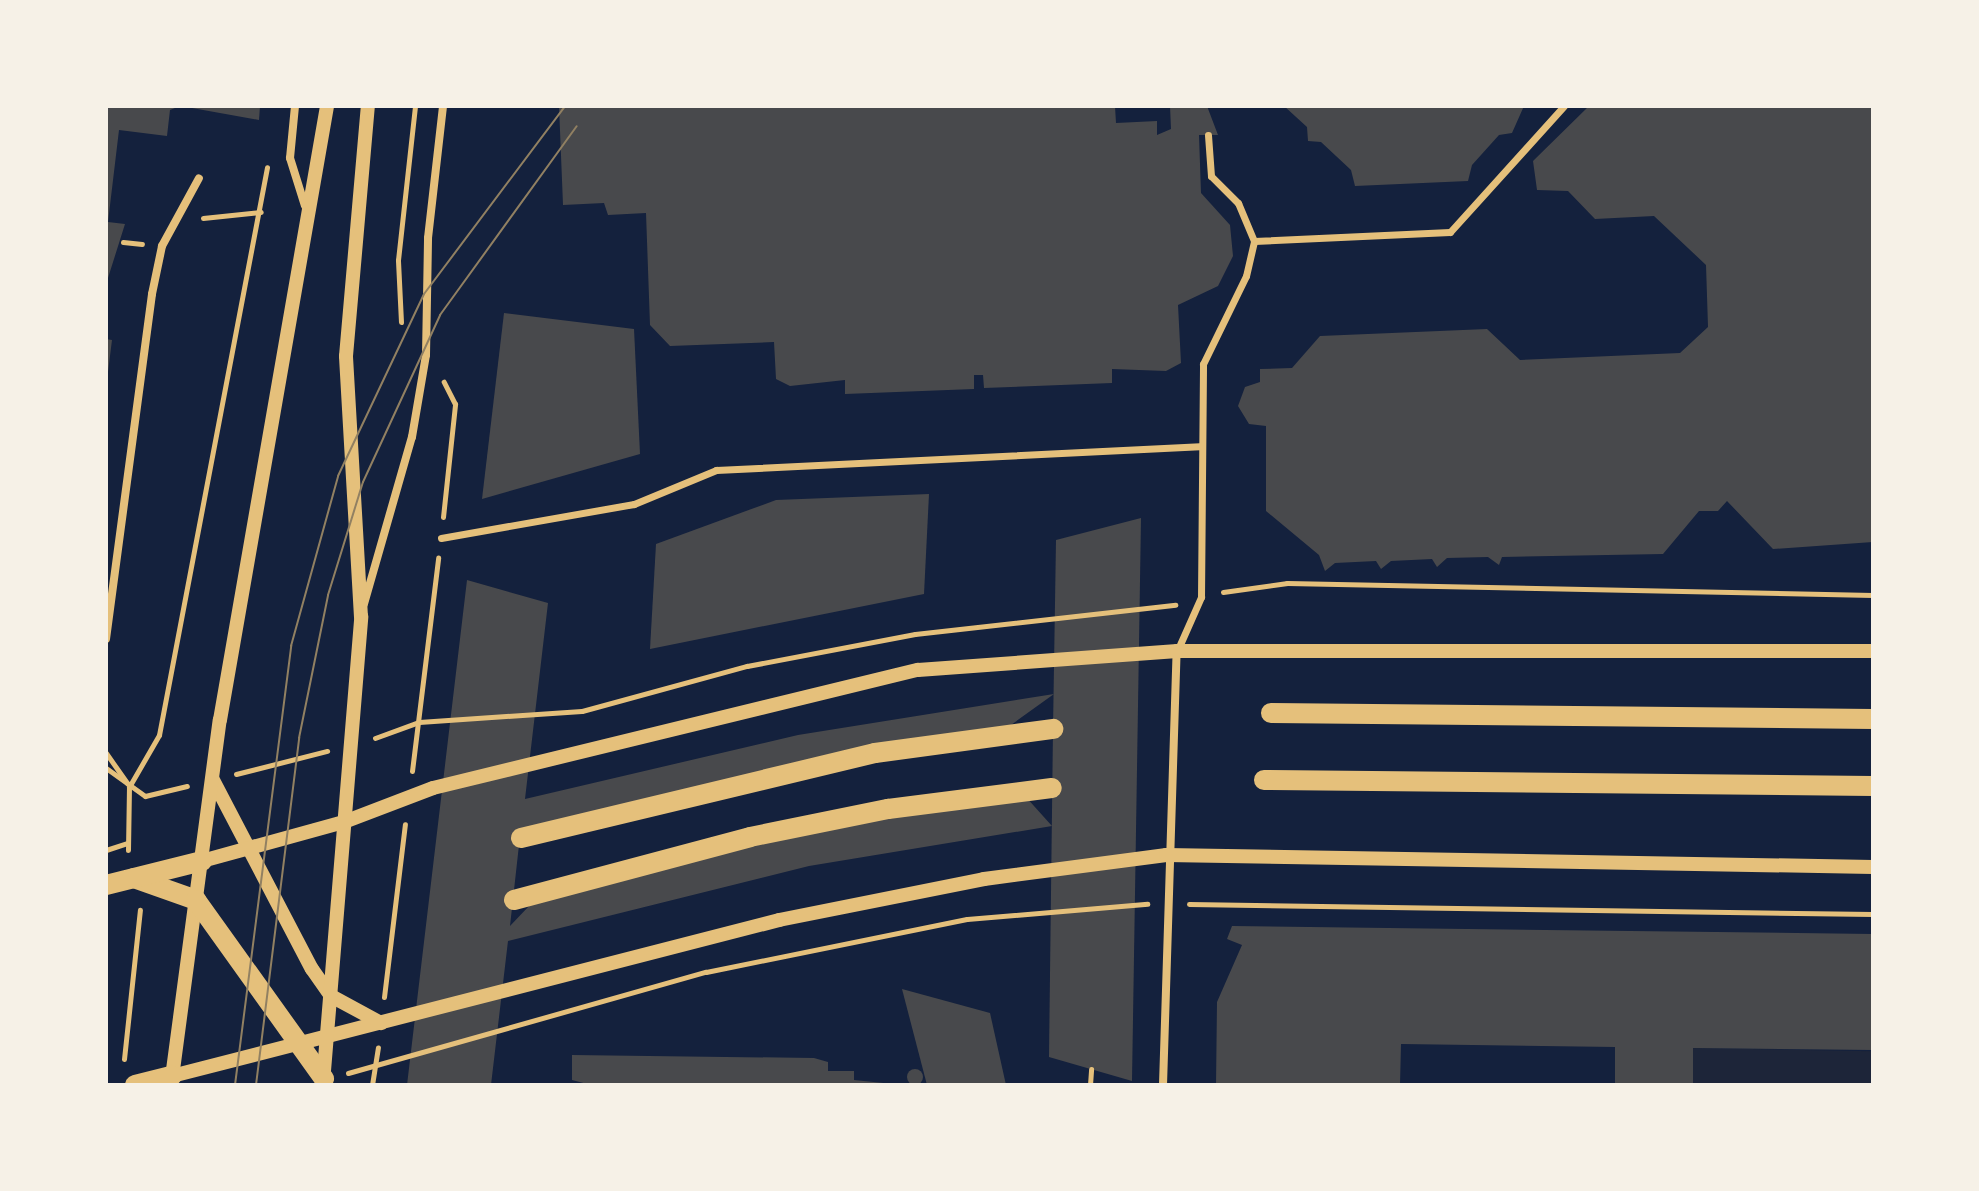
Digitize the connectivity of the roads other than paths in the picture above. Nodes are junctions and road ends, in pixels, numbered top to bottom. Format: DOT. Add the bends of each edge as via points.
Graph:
graph roads {
  1 [pos="295,106"];
  2 [pos="327,106"];
  3 [pos="368,106"];
  4 [pos="443,106"];
  5 [pos="1564,106"];
  6 [pos="1208,135"];
  7 [pos="199,178"];
  8 [pos="305,206"];
  9 [pos="1254,241"];
  10 [pos="1199,446"];
  11 [pos="441,538"];
  12 [pos="361,617"];
  13 [pos="106,639"];
  14 [pos="1177,651"];
  15 [pos="1873,651"];
  16 [pos="1271,713"];
  17 [pos="1873,719"];
  18 [pos="1053,729"];
  19 [pos="213,780"];
  20 [pos="1264,780"];
  21 [pos="1873,786"];
  22 [pos="1052,788"];
  23 [pos="344,822"];
  24 [pos="521,838"];
  25 [pos="247,849"];
  26 [pos="1166,855"];
  27 [pos="202,861"];
  28 [pos="1873,867"];
  29 [pos="134,878"];
  30 [pos="106,885"];
  31 [pos="196,900"];
  32 [pos="514,900"];
  33 [pos="331,996"];
  34 [pos="381,1023"];
  35 [pos="328,1031"];
  36 [pos="295,1040"];
  37 [pos="129,1078"];
  38 [pos="171,1081"];
  39 [pos="323,1082"];
  40 [pos="1163,1085"];
  1 -- 8 [label="street" via="290,158"];
  2 -- 8 [label="street"];
  3 -- 12 [label="street" via="346,356"];
  4 -- 12 [label="street" via="428,238 426,355 412,437"];
  5 -- 9 [label="street" via="1450,232"];
  6 -- 9 [label="street" via="1211,176 1238,203"];
  7 -- 13 [label="street" via="173,220 152,294"];
  8 -- 19 [label="street"];
  9 -- 10 [label="street" via="1246,276 1208,345"];
  10 -- 11 [label="street" via="716,470 634,504"];
  10 -- 14 [label="street" via="1201,597"];
  12 -- 23 [label="street"];
  14 -- 15 [label="street"];
  14 -- 23 [label="street" via="918,670 408,797"];
  14 -- 26 [label="street"];
  16 -- 17 [label="main road"];
  18 -- 24 [label="main road" via="875,753"];
  19 -- 25 [label="street"];
  19 -- 27 [label="street"];
  20 -- 21 [label="main road"];
  22 -- 32 [label="main road" via="781,831"];
  23 -- 25 [label="street"];
  23 -- 33 [label="street"];
  25 -- 27 [label="street"];
  25 -- 33 [label="street"];
  26 -- 28 [label="street"];
  26 -- 34 [label="street" via="984,879 779,920"];
  26 -- 40 [label="street"];
  27 -- 29 [label="main road"];
  27 -- 31 [label="street"];
  29 -- 30 [label="main road"];
  29 -- 31 [label="main road"];
  31 -- 36 [label="main road"];
  31 -- 38 [label="street"];
  33 -- 34 [label="street"];
  33 -- 35 [label="street"];
  34 -- 35 [label="street"];
  35 -- 36 [label="street"];
  35 -- 39 [label="street"];
  36 -- 38 [label="street"];
  36 -- 39 [label="main road"];
  37 -- 38 [label="main road"];
}
